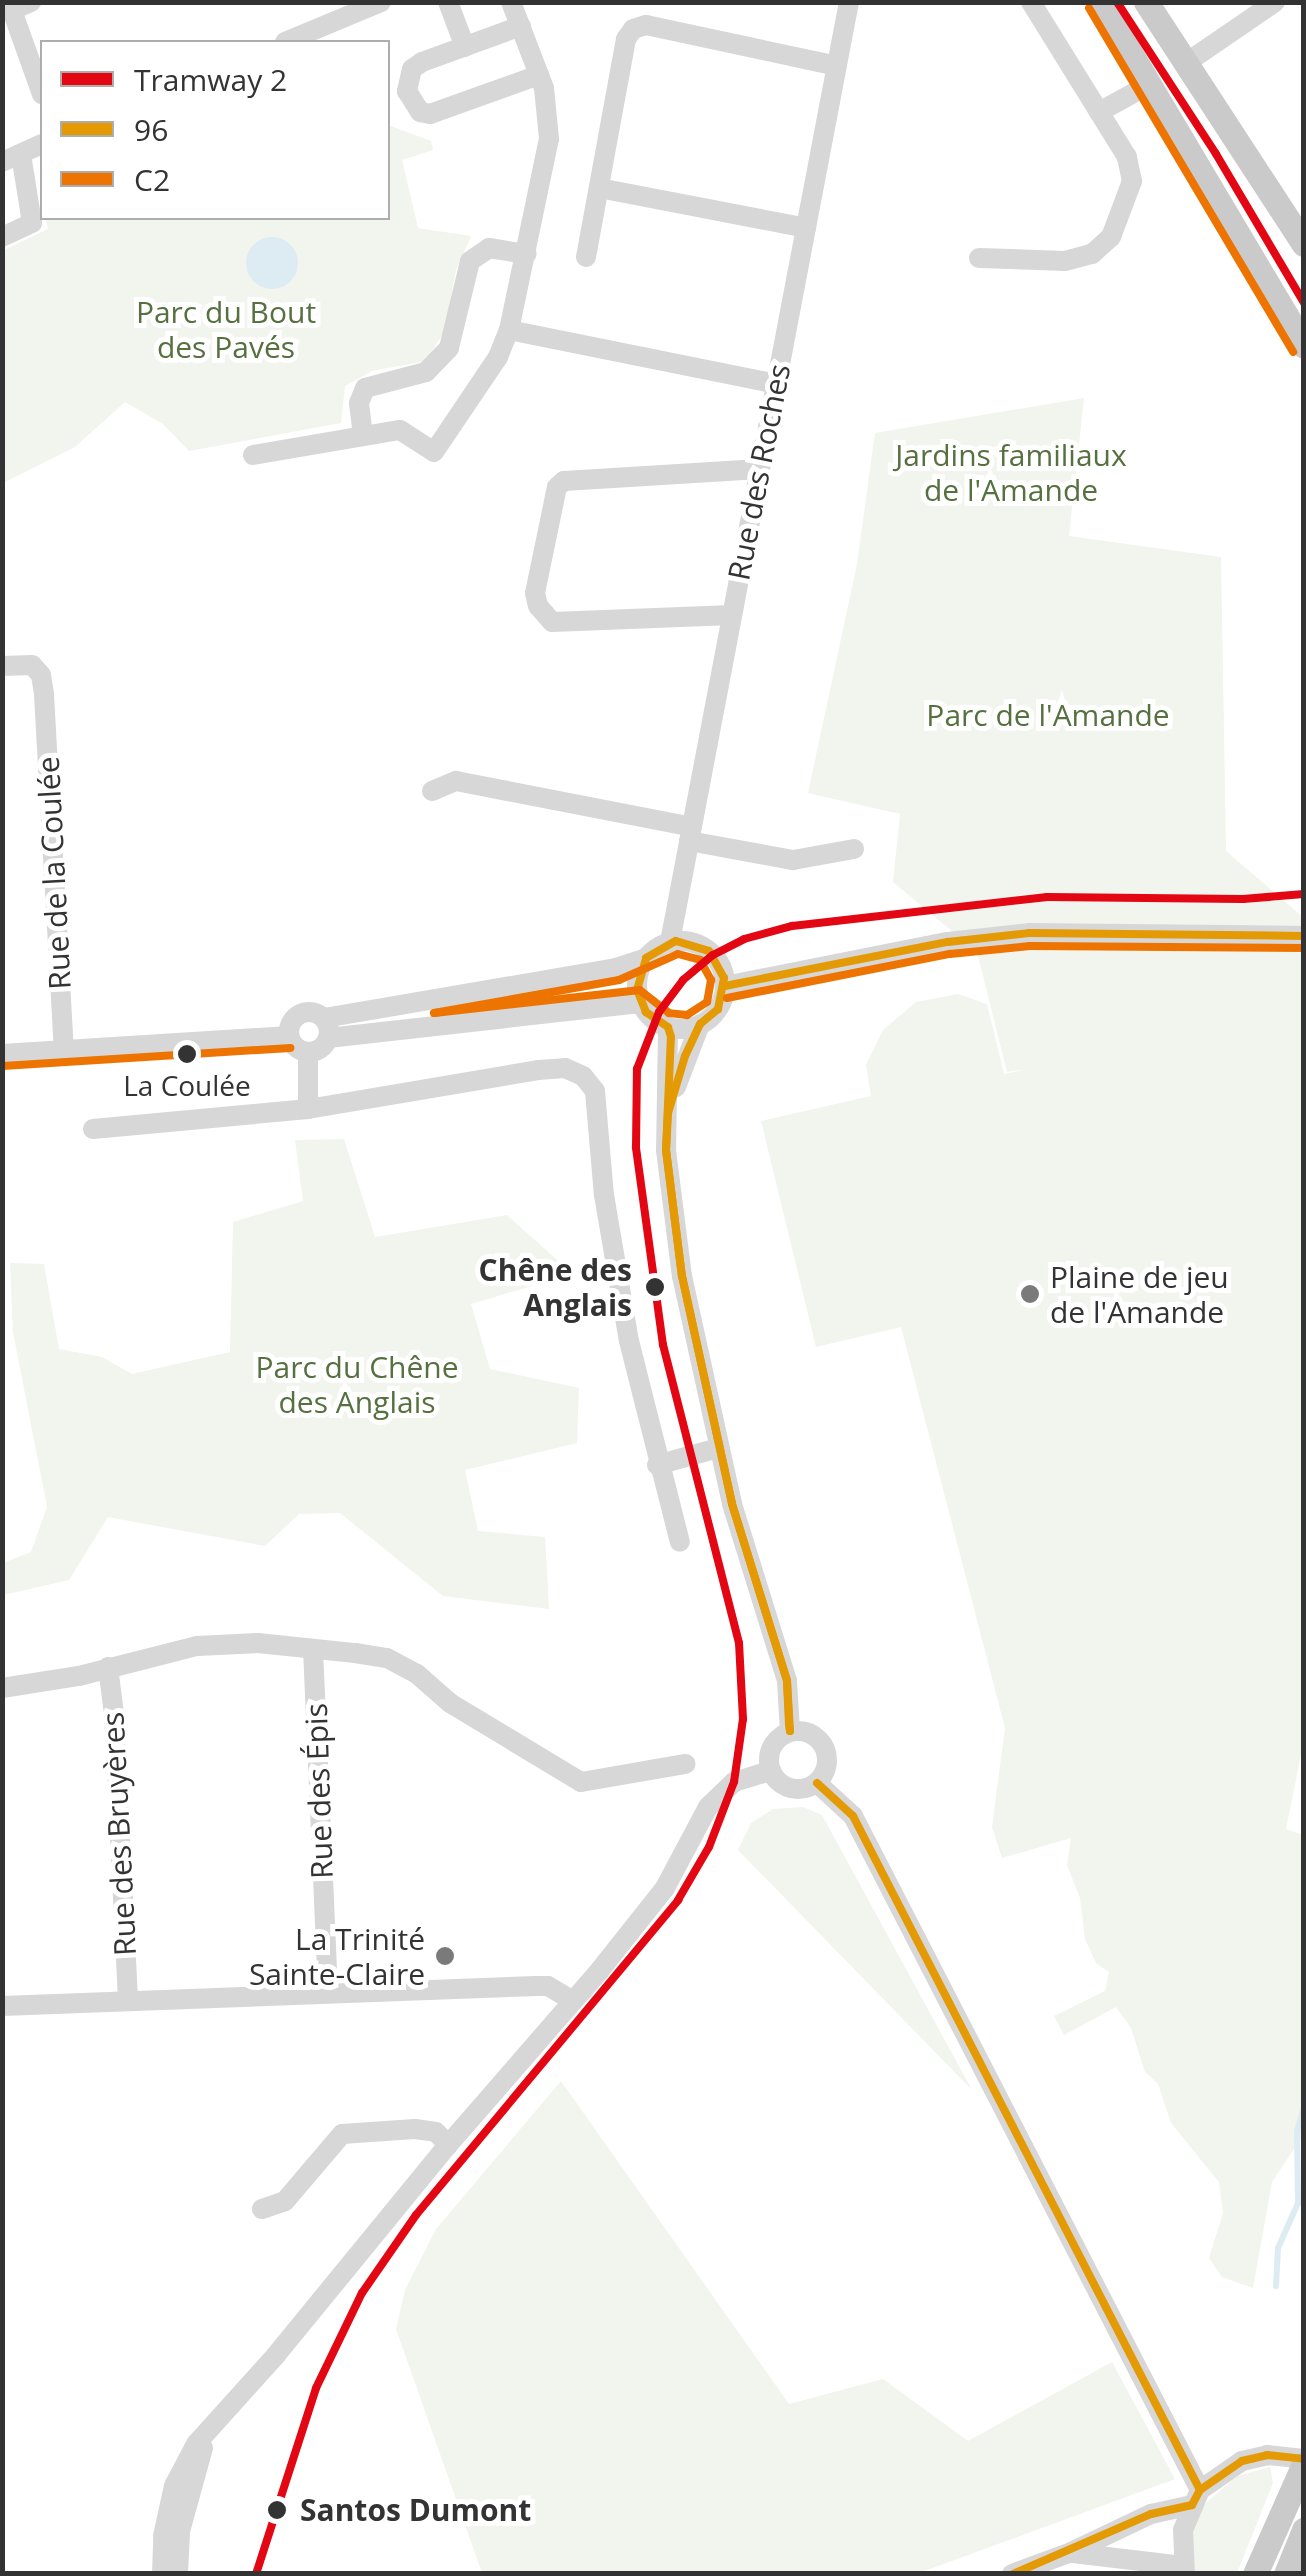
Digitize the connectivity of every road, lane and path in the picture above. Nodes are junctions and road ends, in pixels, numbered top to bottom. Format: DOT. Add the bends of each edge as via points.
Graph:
graph roads {
  1 [pos="380,2"];
  2 [pos="448,2"];
  3 [pos="511,2"];
  4 [pos="849,2"];
  5 [pos="1030,2"];
  6 [pos="1100,2"];
  7 [pos="1146,2"];
  8 [pos="1274,2"];
  9 [pos="18,5"];
  10 [pos="521,26"];
  11 [pos="289,40"];
  12 [pos="466,46"];
  13 [pos="1186,63"];
  14 [pos="837,66"];
  15 [pos="539,75"];
  16 [pos="1150,84"];
  17 [pos="40,87"];
  18 [pos="1099,112"];
  19 [pos="40,145"];
  20 [pos="12,158"];
  21 [pos="599,188"];
  22 [pos="806,228"];
  23 [pos="2,237"];
  24 [pos="1304,244"];
  25 [pos="527,254"];
  26 [pos="586,257"];
  27 [pos="979,258"];
  28 [pos="509,330"];
  29 [pos="1304,346"];
  30 [pos="776,384"];
  31 [pos="364,436"];
  32 [pos="253,455"];
  33 [pos="760,470"];
  34 [pos="732,615"];
  35 [pos="2,666"];
  36 [pos="432,791"];
  37 [pos="691,834"];
  38 [pos="854,849"];
  39 [pos="1304,936"];
  40 [pos="670,942"];
  41 [pos="646,958"];
  42 [pos="724,986"];
  43 [pos="640,1003"];
  44 [pos="700,1024"];
  45 [pos="326,1028"];
  46 [pos="668,1028"];
  47 [pos="289,1036"];
  48 [pos="64,1051"];
  49 [pos="308,1052"];
  50 [pos="2,1054"];
  51 [pos="308,1110"];
  52 [pos="668,1113"];
  53 [pos="92,1129"];
  54 [pos="718,1448"];
  55 [pos="658,1464"];
  56 [pos="680,1542"];
  57 [pos="313,1650"];
  58 [pos="108,1667"];
  59 [pos="2,1688"];
  60 [pos="790,1731"];
  61 [pos="685,1764"];
  62 [pos="771,1771"];
  63 [pos="817,1782"];
  64 [pos="328,1992"];
  65 [pos="128,2001"];
  66 [pos="572,2002"];
  67 [pos="2,2006"];
  68 [pos="448,2145"];
  69 [pos="262,2210"];
  70 [pos="211,2428"];
  71 [pos="1304,2462"];
  72 [pos="1196,2497"];
  73 [pos="1304,2530"];
  74 [pos="1071,2552"];
  75 [pos="1184,2570"];
  76 [pos="162,2574"];
  77 [pos="178,2574"];
  78 [pos="1012,2574"];
  79 [pos="1256,2574"];
  80 [pos="1286,2574"];
  1 -- 11 [label="street"];
  2 -- 12 [label="street"];
  3 -- 10 [label="street"];
  4 -- 14 [label="street, Rue des Roches"];
  5 -- 18 [label="street"];
  6 -- 16 [label="main road"];
  7 -- 13 [label="main road"];
  8 -- 13 [label="street"];
  9 -- 17 [label="street"];
  10 -- 12 [label="street"];
  10 -- 15 [label="street"];
  12 -- 15 [label="street" via="412,69 407,91 420,112 438,112"];
  13 -- 24 [label="main road"];
  14 -- 21 [label="street" via="646,26 633,29"];
  14 -- 22 [label="street, Rue des Roches"];
  15 -- 25 [label="street" via="550,139"];
  16 -- 18 [label="street"];
  16 -- 29 [label="main road"];
  18 -- 27 [label="street" via="1127,157 1132,181 1111,237 1092,254 1066,261"];
  19 -- 20 [label="street"];
  20 -- 23 [label="street" via="32,223"];
  21 -- 22 [label="street"];
  21 -- 26 [label="street"];
  22 -- 30 [label="street, Rue des Roches"];
  25 -- 28 [label="street"];
  25 -- 31 [label="street" via="490,248 470,261 449,348 426,372 365,388 359,403"];
  28 -- 30 [label="street"];
  28 -- 31 [label="street" via="434,452 400,430"];
  30 -- 33 [label="street, Rue des Roches"];
  31 -- 32 [label="street"];
  33 -- 34 [label="street, Rue des Roches"];
  33 -- 34 [label="street" via="564,481 557,487 535,593 552,622"];
  34 -- 37 [label="street, Rue des Roches"];
  35 -- 48 [label="street, Rue de la Coulée" via="32,665 41,674"];
  36 -- 37 [label="street" via="456,781"];
  37 -- 38 [label="street" via="794,860"];
  37 -- 40 [label="street, Rue des Roches"];
  39 -- 42 [label="street" via="1029,934 948,942"];
  40 -- 41 [label="street"];
  40 -- 42 [label="street" via="709,951"];
  41 -- 43 [label="street" via="638,976"];
  41 -- 45 [label="street"];
  42 -- 44 [label="street" via="718,1008"];
  43 -- 45 [label="street"];
  43 -- 46 [label="street"];
  44 -- 46 [label="street"];
  44 -- 52 [label="street"];
  45 -- 47 [label="street" via="314,1012 300,1014"];
  45 -- 49 [label="street" via="318,1050"];
  46 -- 52 [label="street"];
  47 -- 48 [label="street"];
  47 -- 49 [label="street"];
  48 -- 50 [label="street"];
  49 -- 51 [label="street"];
  51 -- 53 [label="street"];
  51 -- 55 [label="street" via="538,1070 565,1068 583,1076 595,1091 612,1248"];
  52 -- 54 [label="street" via="666,1150 682,1276"];
  54 -- 55 [label="street"];
  54 -- 60 [label="street" via="787,1681"];
  55 -- 56 [label="street"];
  57 -- 58 [label="street" via="212,1644"];
  57 -- 61 [label="street" via="387,1658 582,1782"];
  57 -- 64 [label="street, Rue des Épis"];
  58 -- 59 [label="street"];
  58 -- 65 [label="street, Rue des Bruyères"];
  60 -- 62 [label="street" via="771,1749"];
  60 -- 63 [label="street" via="808,1732 822,1743 827,1765"];
  62 -- 63 [label="street" via="791,1788"];
  62 -- 66 [label="street" via="734,1782 708,1807 665,1888"];
  63 -- 72 [label="street" via="852,1816"];
  64 -- 65 [label="street"];
  64 -- 66 [label="street" via="548,1986"];
  65 -- 67 [label="street"];
  66 -- 68 [label="street"];
  68 -- 69 [label="street" via="436,2132 415,2129 342,2134 285,2201"];
  68 -- 70 [label="street"];
  70 -- 76 [label="street" via="176,2480 162,2536"];
  70 -- 77 [label="street" via="187,2495"];
  71 -- 72 [label="street" via="1267,2455 1242,2461"];
  71 -- 79 [label="main road"];
  72 -- 74 [label="street"];
  72 -- 75 [label="street" via="1183,2530"];
  73 -- 80 [label="main road"];
  74 -- 75 [label="street"];
  74 -- 78 [label="street"];
}
